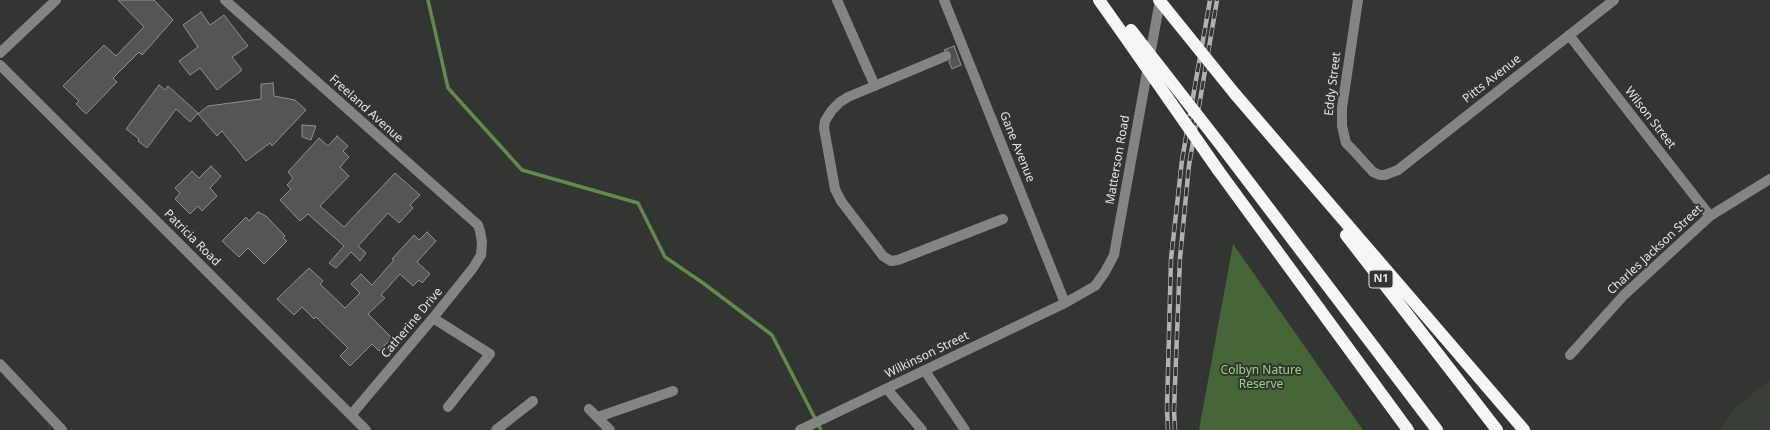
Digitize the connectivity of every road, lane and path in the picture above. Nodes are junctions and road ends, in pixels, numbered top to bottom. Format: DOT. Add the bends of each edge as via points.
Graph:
graph roads {
  1 [pos="56,0"];
  2 [pos="225,0"];
  3 [pos="837,0"];
  4 [pos="944,0"];
  5 [pos="1099,0"];
  6 [pos="1106,0"];
  7 [pos="1159,0"];
  8 [pos="1358,0"];
  9 [pos="1614,0"];
  10 [pos="1569,35"];
  11 [pos="1129,36"];
  12 [pos="956,52"];
  13 [pos="0,53"];
  14 [pos="0,65"];
  15 [pos="875,86"];
  16 [pos="1264,129"];
  17 [pos="1385,175"];
  18 [pos="1770,179"];
  19 [pos="1710,216"];
  20 [pos="1004,219"];
  21 [pos="482,242"];
  22 [pos="1065,303"];
  23 [pos="433,318"];
  24 [pos="1570,355"];
  25 [pos="0,364"];
  26 [pos="925,371"];
  27 [pos="887,389"];
  28 [pos="673,390"];
  29 [pos="533,401"];
  30 [pos="448,407"];
  31 [pos="590,409"];
  32 [pos="351,415"];
  33 [pos="598,417"];
  34 [pos="801,429"];
  35 [pos="62,430"];
  36 [pos="366,430"];
  37 [pos="496,430"];
  38 [pos="610,430"];
  39 [pos="922,430"];
  40 [pos="965,430"];
  41 [pos="1408,430"];
  42 [pos="1437,430"];
  43 [pos="1497,430"];
  44 [pos="1524,430"];
  1 -- 13 [label="street"];
  2 -- 21 [label="street, Freeland Avenue" via="478,225"];
  3 -- 15 [label="street"];
  4 -- 12 [label="street, Gane Avenue"];
  5 -- 11 [label="highway"];
  6 -- 11 [label="highway"];
  7 -- 16 [label="highway, N1, bridge"];
  7 -- 22 [label="street, Matterson Road" via="1114,255 1106,272 1095,286"];
  8 -- 17 [label="street, Eddy Street" via="1342,108 1342,126 1346,143 1373,172"];
  9 -- 10 [label="street, Pitts Avenue"];
  10 -- 17 [label="street, Pitts Avenue" via="1398,170"];
  10 -- 19 [label="street, Wilson Street"];
  11 -- 41 [label="highway, bridge" via="1218,170"];
  11 -- 42 [label="highway, bridge" via="1223,148"];
  12 -- 15 [label="street"];
  12 -- 22 [label="street, Gane Avenue"];
  14 -- 32 [label="street, Patricia Road"];
  15 -- 20 [label="street" via="840,102 825,121 824,128 838,196 885,258 891,261 898,260"];
  16 -- 43 [label="highway, N1"];
  16 -- 44 [label="highway"];
  18 -- 19 [label="street, Charles Jackson Street"];
  19 -- 24 [label="street, Charles Jackson Street" via="1624,295"];
  21 -- 23 [label="street, Catherine Drive" via="481,255 473,268"];
  22 -- 26 [label="street, Wilkinson Street"];
  23 -- 30 [label="street" via="490,354"];
  23 -- 32 [label="street, Catherine Drive"];
  25 -- 35 [label="street"];
  26 -- 27 [label="street, Wilkinson Street"];
  26 -- 40 [label="street"];
  27 -- 34 [label="street, Wilkinson Street"];
  27 -- 39 [label="street"];
  28 -- 33 [label="street"];
  29 -- 37 [label="street"];
  31 -- 33 [label="street"];
  32 -- 36 [label="street, Patricia Road"];
  33 -- 38 [label="street"];
}
